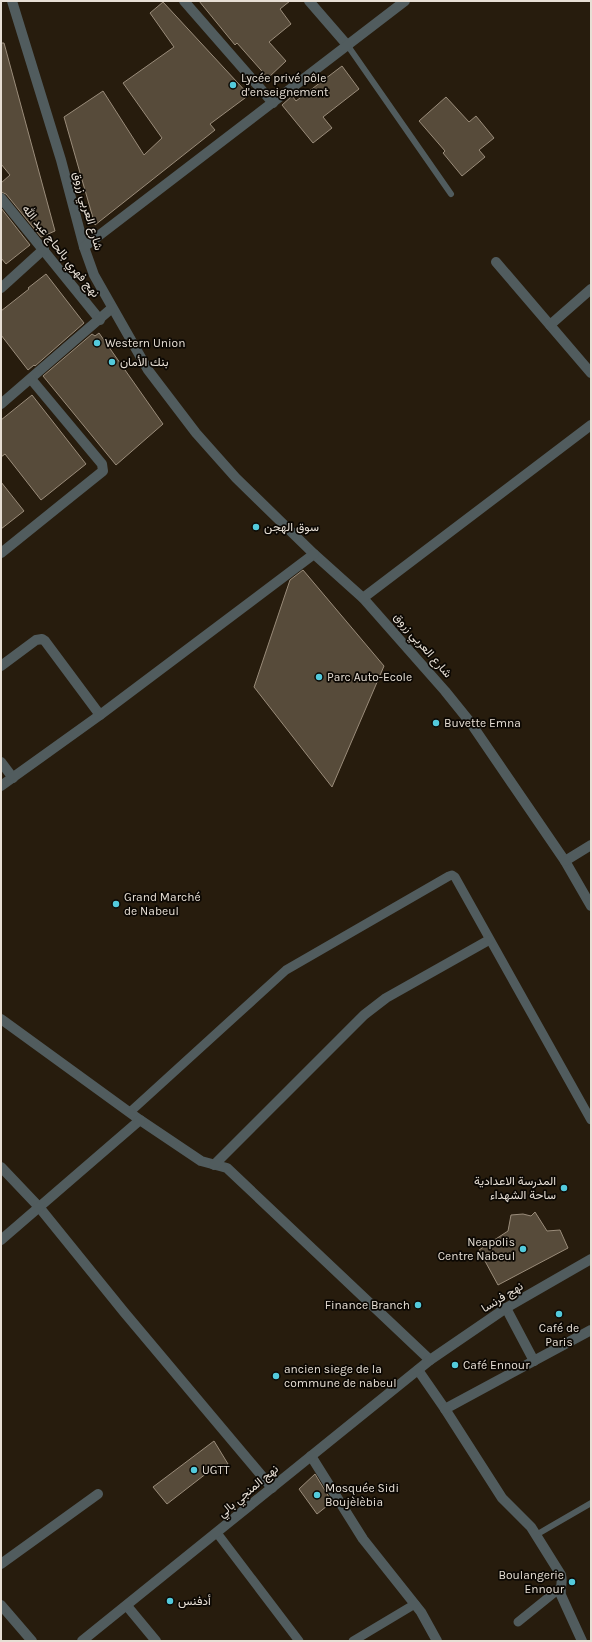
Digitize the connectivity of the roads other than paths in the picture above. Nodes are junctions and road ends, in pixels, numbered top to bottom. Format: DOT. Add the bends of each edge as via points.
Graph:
graph roads {
  1 [pos="12,1"];
  2 [pos="184,1"];
  3 [pos="309,1"];
  4 [pos="405,1"];
  5 [pos="348,46"];
  6 [pos="273,103"];
  7 [pos="451,194"];
  8 [pos="1,198"];
  9 [pos="84,247"];
  10 [pos="44,249"];
  11 [pos="496,262"];
  12 [pos="1,288"];
  13 [pos="591,289"];
  14 [pos="112,308"];
  15 [pos="100,320"];
  16 [pos="550,325"];
  17 [pos="591,374"];
  18 [pos="31,379"];
  19 [pos="1,404"];
  20 [pos="591,425"];
  21 [pos="3,549"];
  22 [pos="314,554"];
  23 [pos="364,598"];
  24 [pos="1,666"];
  25 [pos="100,715"];
  26 [pos="1,762"];
  27 [pos="13,778"];
  28 [pos="1,786"];
  29 [pos="591,845"];
  30 [pos="565,861"];
  31 [pos="591,906"];
  32 [pos="489,940"];
  33 [pos="1,1020"];
  34 [pos="130,1112"];
  35 [pos="140,1120"];
  36 [pos="591,1120"];
  37 [pos="214,1165"];
  38 [pos="1,1167"];
  39 [pos="39,1207"];
  40 [pos="1,1240"];
  41 [pos="591,1259"];
  42 [pos="506,1308"];
  43 [pos="591,1330"];
  44 [pos="430,1360"];
  45 [pos="534,1361"];
  46 [pos="418,1370"];
  47 [pos="445,1409"];
  48 [pos="311,1456"];
  49 [pos="272,1488"];
  50 [pos="98,1494"];
  51 [pos="591,1503"];
  52 [pos="217,1533"];
  53 [pos="536,1535"];
  54 [pos="1,1564"];
  55 [pos="560,1588"];
  56 [pos="416,1604"];
  57 [pos="1,1605"];
  58 [pos="126,1606"];
  59 [pos="518,1622"];
  60 [pos="32,1641"];
  61 [pos="82,1641"];
  62 [pos="156,1641"];
  63 [pos="300,1641"];
  64 [pos="353,1641"];
  65 [pos="437,1641"];
  66 [pos="582,1641"];
  1 -- 9 [label="street, شارع العربي زروق" via="61,160"];
  2 -- 6 [label="street"];
  3 -- 5 [label="street"];
  4 -- 5 [label="street"];
  5 -- 6 [label="street"];
  5 -- 7 [label="lane"];
  6 -- 9 [label="street"];
  8 -- 10 [label="street, نهج فهري بالحاج عبد الله"];
  9 -- 14 [label="street, شارع العربي زروق" via="94,275"];
  10 -- 12 [label="street"];
  10 -- 15 [label="street, نهج فهري بالحاج عبد الله"];
  11 -- 16 [label="street"];
  13 -- 16 [label="street"];
  14 -- 15 [label="street"];
  14 -- 22 [label="street, شارع العربي زروق" via="148,370 196,433 236,478"];
  15 -- 18 [label="street"];
  16 -- 17 [label="street"];
  18 -- 19 [label="street"];
  18 -- 21 [label="street" via="104,467 102,473"];
  20 -- 23 [label="street"];
  22 -- 23 [label="street, شارع العربي زروق"];
  22 -- 25 [label="street"];
  23 -- 30 [label="street, شارع العربي زروق" via="470,722"];
  24 -- 25 [label="street" via="36,640 42,639"];
  25 -- 27 [label="street"];
  26 -- 27 [label="street"];
  27 -- 28 [label="street"];
  29 -- 30 [label="street"];
  30 -- 31 [label="street, شارع العربي زروق"];
  32 -- 34 [label="street" via="455,877 449,876 286,970"];
  32 -- 36 [label="street"];
  32 -- 37 [label="street" via="375,1006"];
  33 -- 34 [label="street"];
  34 -- 35 [label="street"];
  35 -- 37 [label="street" via="201,1160"];
  35 -- 39 [label="street"];
  37 -- 44 [label="street" via="227,1168"];
  38 -- 39 [label="street"];
  39 -- 40 [label="street"];
  39 -- 49 [label="street"];
  41 -- 42 [label="street, نهج فرنسا"];
  42 -- 44 [label="street, نهج فرنسا"];
  42 -- 45 [label="street"];
  43 -- 45 [label="street"];
  44 -- 46 [label="street, نهج المنجي بالي"];
  45 -- 47 [label="street"];
  46 -- 47 [label="street"];
  46 -- 48 [label="street, نهج المنجي بالي"];
  47 -- 53 [label="street" via="502,1498"];
  48 -- 49 [label="street, نهج المنجي بالي"];
  48 -- 56 [label="street" via="363,1539"];
  49 -- 52 [label="street, نهج المنجي بالي"];
  50 -- 54 [label="street"];
  51 -- 53 [label="lane"];
  52 -- 58 [label="street, نهج المنجي بالي"];
  52 -- 63 [label="street"];
  53 -- 55 [label="street" via="561,1575"];
  55 -- 59 [label="street"];
  55 -- 66 [label="street"];
  56 -- 64 [label="street"];
  56 -- 65 [label="street"];
  57 -- 60 [label="street"];
  58 -- 61 [label="street, نهج المنجي بالي"];
  58 -- 62 [label="street"];
}
